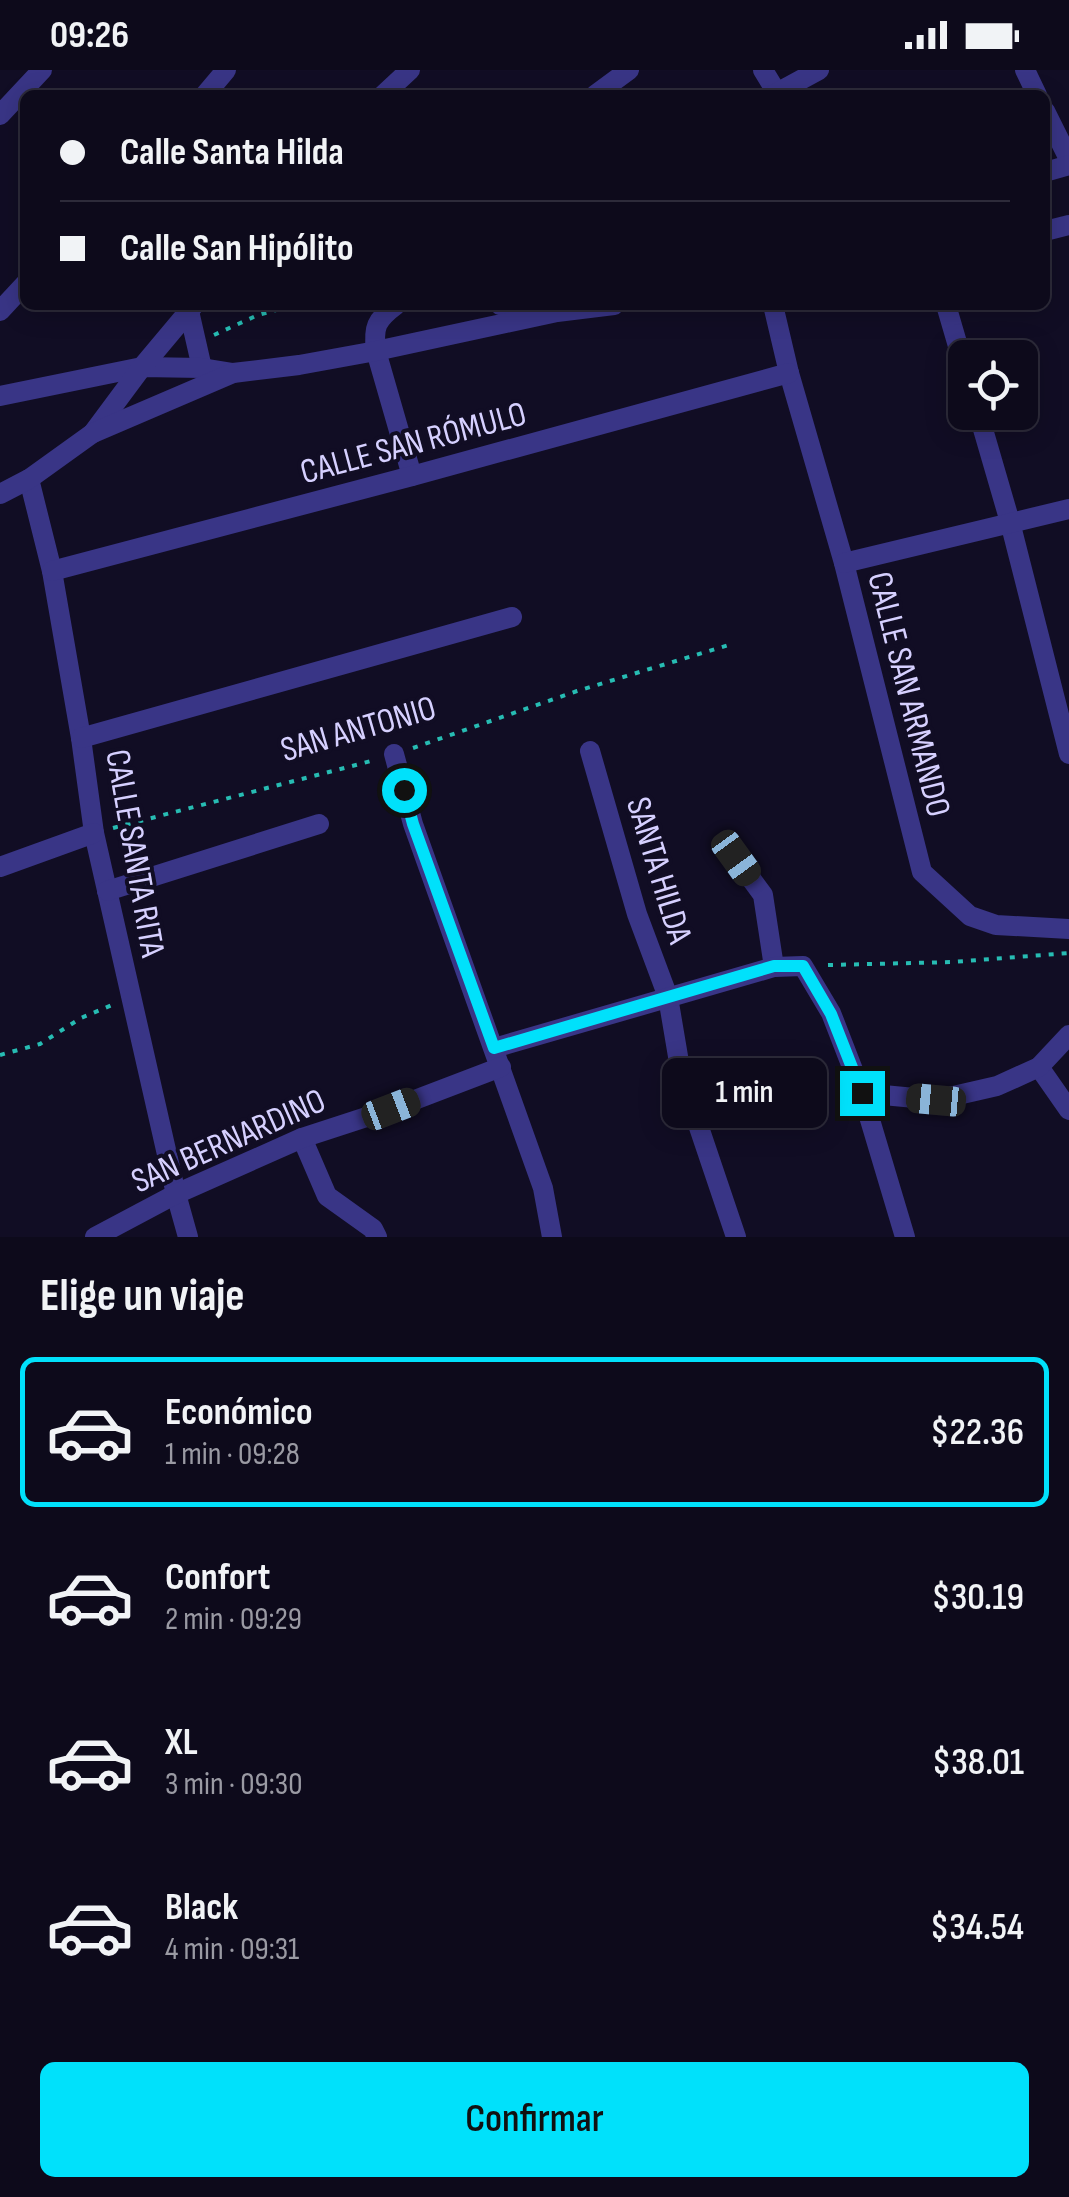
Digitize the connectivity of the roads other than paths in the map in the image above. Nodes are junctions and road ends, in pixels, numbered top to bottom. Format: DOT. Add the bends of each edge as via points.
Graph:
graph roads {
  1 [pos="42,70"];
  2 [pos="226,70"];
  3 [pos="410,70"];
  4 [pos="628,70"];
  5 [pos="819,70"];
  6 [pos="23,90"];
  7 [pos="209,90"];
  8 [pos="388,90"];
  9 [pos="602,90"];
  10 [pos="782,90"];
  11 [pos="20,93"];
  12 [pos="0,114"];
  13 [pos="1050,122"];
  14 [pos="1069,162"];
  15 [pos="20,289"];
  16 [pos="189,310"];
  17 [pos="191,310"];
  18 [pos="390,310"];
  19 [pos="540,310"];
  20 [pos="573,310"];
  21 [pos="773,310"];
  22 [pos="947,310"];
  23 [pos="0,311"];
  24 [pos="556,312"];
  25 [pos="956,340"];
  26 [pos="376,352"];
  27 [pos="142,367"];
  28 [pos="202,368"];
  29 [pos="233,373"];
  30 [pos="789,373"];
  31 [pos="0,396"];
  32 [pos="120,396"];
  33 [pos="162,406"];
  34 [pos="983,430"];
  35 [pos="93,433"];
  36 [pos="412,476"];
  37 [pos="29,479"];
  38 [pos="0,494"];
  39 [pos="1069,509"];
  40 [pos="1010,522"];
  41 [pos="844,563"];
  42 [pos="52,571"];
  43 [pos="512,617"];
  44 [pos="82,738"];
  45 [pos="590,751"];
  46 [pos="394,754"];
  47 [pos="1069,754"];
  48 [pos="319,824"];
  49 [pos="94,833"];
  50 [pos="736,858"];
  51 [pos="0,867"];
  52 [pos="107,891"];
  53 [pos="1069,929"];
  54 [pos="774,966"];
  55 [pos="668,997"];
  56 [pos="1069,1034"];
  57 [pos="498,1057"];
  58 [pos="1039,1067"];
  59 [pos="862,1093"];
  60 [pos="1069,1110"];
  61 [pos="302,1138"];
  62 [pos="176,1194"];
  63 [pos="95,1237"];
  64 [pos="188,1237"];
  65 [pos="377,1237"];
  66 [pos="552,1237"];
  67 [pos="736,1237"];
  68 [pos="905,1237"];
  1 -- 6 [label="street"];
  2 -- 7 [label="street"];
  3 -- 8 [label="street"];
  4 -- 9 [label="street"];
  5 -- 10 [label="street"];
  11 -- 12 [label="street"];
  13 -- 14 [label="street"];
  15 -- 23 [label="street"];
  16 -- 27 [label="street"];
  17 -- 28 [label="street"];
  18 -- 26 [label="street" via="374,331"];
  19 -- 24 [label="street"];
  20 -- 24 [label="street"];
  21 -- 30 [label="street, CALLE SAN ARMANDO"];
  22 -- 25 [label="street"];
  24 -- 26 [label="street"];
  26 -- 29 [label="street"];
  26 -- 36 [label="street"];
  27 -- 28 [label="street"];
  27 -- 31 [label="street"];
  27 -- 32 [label="street"];
  28 -- 29 [label="street"];
  29 -- 33 [label="street"];
  30 -- 36 [label="street, CALLE SAN RÓMULO"];
  30 -- 41 [label="street, CALLE SAN ARMANDO"];
  32 -- 33 [label="street"];
  32 -- 35 [label="street"];
  33 -- 35 [label="street"];
  34 -- 40 [label="street"];
  35 -- 37 [label="street"];
  36 -- 42 [label="street, CALLE SAN RÓMULO"];
  37 -- 38 [label="street"];
  37 -- 42 [label="street, CALLE SANTA RITA"];
  39 -- 40 [label="street"];
  40 -- 41 [label="street"];
  40 -- 47 [label="street"];
  41 -- 53 [label="street, CALLE SAN ARMANDO" via="922,872 970,916 996,925"];
  42 -- 44 [label="street, CALLE SANTA RITA"];
  43 -- 44 [label="street"];
  44 -- 49 [label="street, CALLE SANTA RITA"];
  45 -- 55 [label="street, SANTA HILDA"];
  46 -- 57 [label="street"];
  48 -- 52 [label="street"];
  49 -- 51 [label="street"];
  49 -- 52 [label="street, CALLE SANTA RITA"];
  50 -- 54 [label="street" via="762,895"];
  52 -- 62 [label="street, CALLE SANTA RITA"];
  54 -- 55 [label="street, SAN BERNARDINO"];
  54 -- 59 [label="street, SAN BERNARDINO" via="803,966 831,1014"];
  55 -- 57 [label="street, SAN BERNARDINO"];
  55 -- 67 [label="street, SANTA HILDA" via="682,1074"];
  56 -- 58 [label="street"];
  57 -- 61 [label="street, SAN BERNARDINO" via="391,1109"];
  57 -- 66 [label="street" via="543,1188"];
  58 -- 59 [label="street" via="997,1086 936,1100"];
  58 -- 60 [label="street"];
  59 -- 68 [label="street"];
  61 -- 62 [label="street, SAN BERNARDINO"];
  61 -- 65 [label="street" via="327,1196"];
  62 -- 63 [label="street, SAN BERNARDINO"];
  62 -- 64 [label="street, CALLE SANTA RITA"];
}
